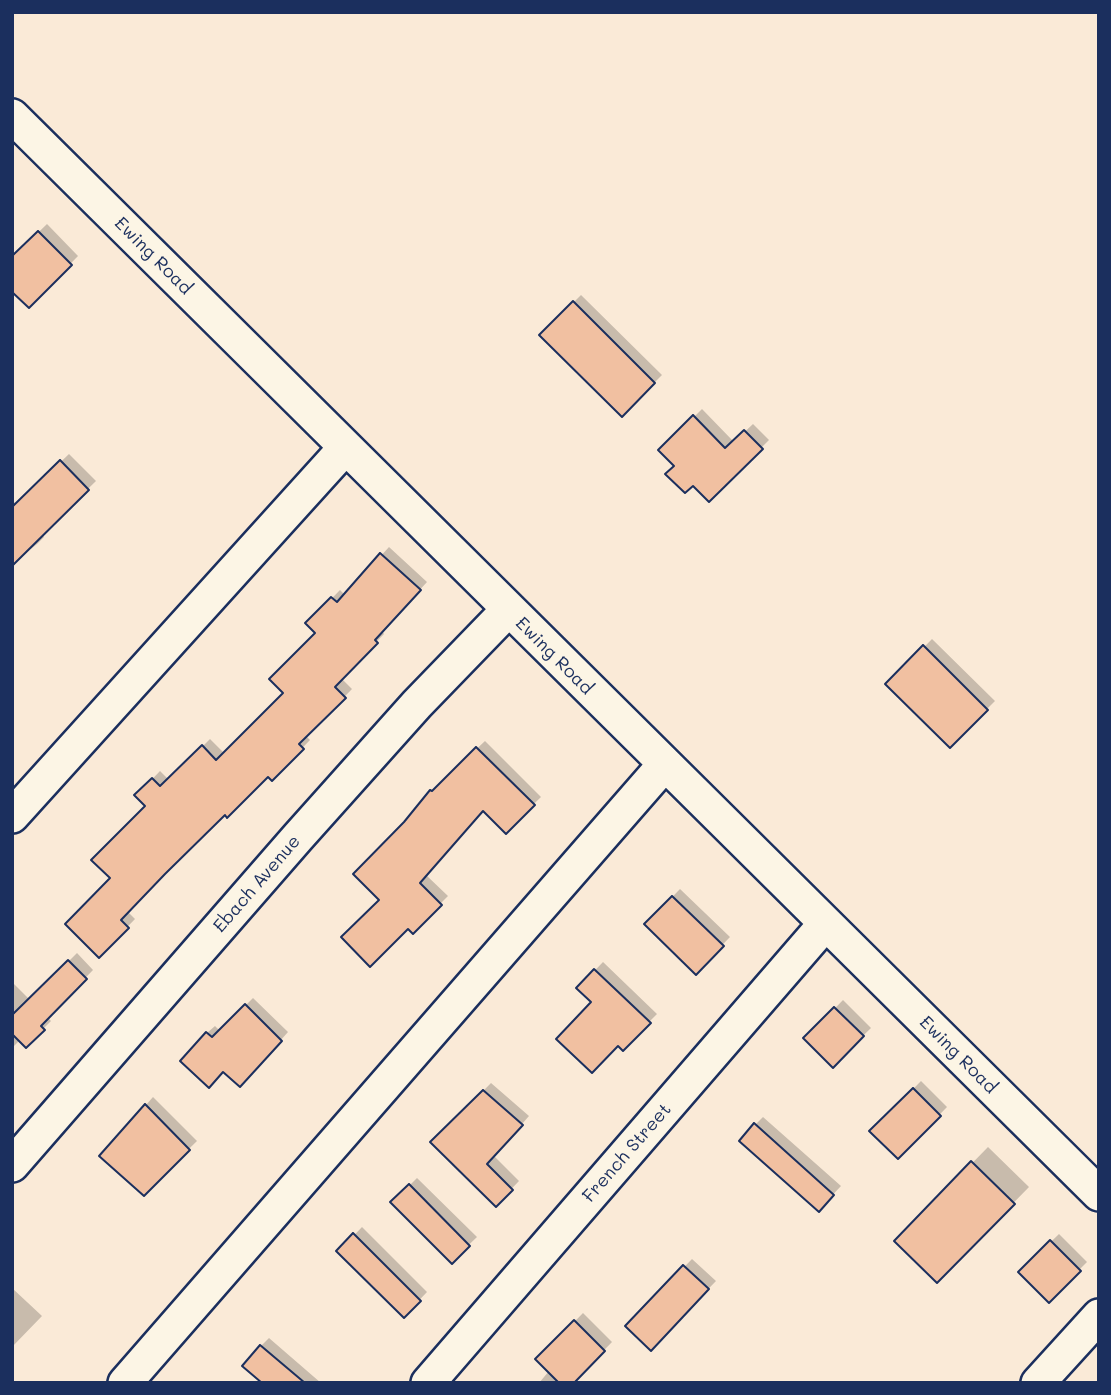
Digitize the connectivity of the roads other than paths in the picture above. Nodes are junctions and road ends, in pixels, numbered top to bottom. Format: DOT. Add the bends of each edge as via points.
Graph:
graph roads {
  1 [pos="12,117"];
  2 [pos="345,448"];
  3 [pos="508,610"];
  4 [pos="664,765"];
  5 [pos="12,816"];
  6 [pos="825,924"];
  7 [pos="12,1165"];
  8 [pos="1099,1194"];
  9 [pos="1099,1316"];
  10 [pos="125,1383"];
  11 [pos="428,1383"];
  12 [pos="1038,1383"];
  1 -- 2 [label="street, Ewing Road"];
  2 -- 3 [label="street, Ewing Road"];
  2 -- 5 [label="street"];
  3 -- 4 [label="street, Ewing Road"];
  3 -- 7 [label="street, Ebach Avenue" via="344,786"];
  4 -- 6 [label="street, Ewing Road"];
  4 -- 10 [label="street"];
  6 -- 8 [label="street, Ewing Road"];
  6 -- 11 [label="street, French Street"];
  9 -- 12 [label="street"];
}
